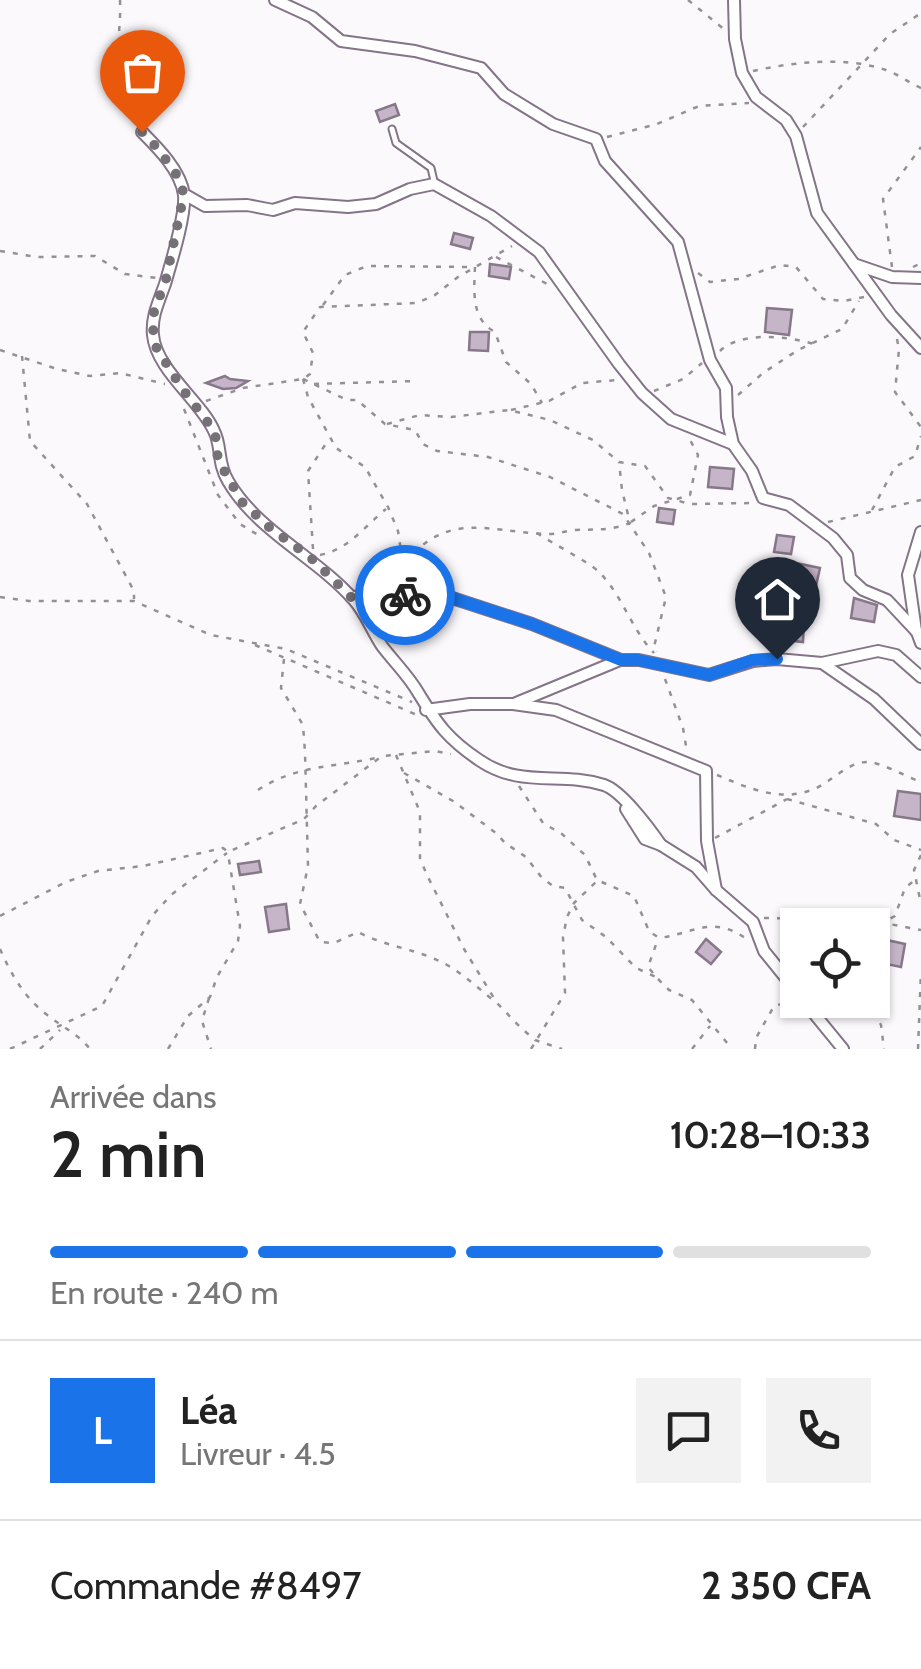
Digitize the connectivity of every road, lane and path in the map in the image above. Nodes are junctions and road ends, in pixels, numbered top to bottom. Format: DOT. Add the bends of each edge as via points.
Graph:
graph roads {
  1 [pos="120,0"];
  2 [pos="275,0"];
  3 [pos="688,0"];
  4 [pos="734,0"];
  5 [pos="921,12"];
  6 [pos="735,39"];
  7 [pos="864,65"];
  8 [pos="742,74"];
  9 [pos="921,88"];
  10 [pos="762,102"];
  11 [pos="392,130"];
  12 [pos="142,132"];
  13 [pos="796,136"];
  14 [pos="596,139"];
  15 [pos="921,146"];
  16 [pos="434,184"];
  17 [pos="184,194"];
  18 [pos="522,240"];
  19 [pos="0,252"];
  20 [pos="494,256"];
  21 [pos="853,263"];
  22 [pos="475,268"];
  23 [pos="699,274"];
  24 [pos="892,277"];
  25 [pos="921,278"];
  26 [pos="166,279"];
  27 [pos="876,294"];
  28 [pos="571,296"];
  29 [pos="862,298"];
  30 [pos="320,307"];
  31 [pos="891,315"];
  32 [pos="814,344"];
  33 [pos="921,348"];
  34 [pos="0,350"];
  35 [pos="22,356"];
  36 [pos="710,360"];
  37 [pos="303,379"];
  38 [pos="417,381"];
  39 [pos="632,381"];
  40 [pos="313,384"];
  41 [pos="181,387"];
  42 [pos="642,393"];
  43 [pos="542,402"];
  44 [pos="195,405"];
  45 [pos="726,406"];
  46 [pos="509,410"];
  47 [pos="680,422"];
  48 [pos="385,424"];
  49 [pos="921,427"];
  50 [pos="921,436"];
  51 [pos="331,437"];
  52 [pos="733,444"];
  53 [pos="620,462"];
  54 [pos="763,498"];
  55 [pos="921,500"];
  56 [pos="678,501"];
  57 [pos="388,507"];
  58 [pos="871,511"];
  59 [pos="630,523"];
  60 [pos="812,525"];
  61 [pos="536,532"];
  62 [pos="921,532"];
  63 [pos="405,562"];
  64 [pos="407,595"];
  65 [pos="0,597"];
  66 [pos="351,597"];
  67 [pos="134,601"];
  68 [pos="919,638"];
  69 [pos="249,642"];
  70 [pos="284,659"];
  71 [pos="621,660"];
  72 [pos="822,663"];
  73 [pos="660,664"];
  74 [pos="921,677"];
  75 [pos="513,704"];
  76 [pos="430,715"];
  77 [pos="921,744"];
  78 [pos="396,754"];
  79 [pos="457,755"];
  80 [pos="382,756"];
  81 [pos="688,763"];
  82 [pos="306,768"];
  83 [pos="706,771"];
  84 [pos="402,772"];
  85 [pos="512,777"];
  86 [pos="921,782"];
  87 [pos="258,790"];
  88 [pos="794,794"];
  89 [pos="787,799"];
  90 [pos="304,819"];
  91 [pos="707,841"];
  92 [pos="228,852"];
  93 [pos="921,852"];
  94 [pos="916,879"];
  95 [pos="597,880"];
  96 [pos="716,890"];
  97 [pos="574,903"];
  98 [pos="921,904"];
  99 [pos="0,916"];
  100 [pos="780,917"];
  101 [pos="890,919"];
  102 [pos="754,922"];
  103 [pos="890,923"];
  104 [pos="921,930"];
  105 [pos="658,938"];
  106 [pos="0,949"];
  107 [pos="764,951"];
  108 [pos="780,971"];
  109 [pos="921,971"];
  110 [pos="656,978"];
  111 [pos="210,997"];
  112 [pos="497,1003"];
  113 [pos="780,1004"];
  114 [pos="818,1018"];
  115 [pos="877,1018"];
  116 [pos="710,1025"];
  117 [pos="65,1026"];
  118 [pos="538,1041"];
  119 [pos="10,1049"];
  120 [pos="40,1049"];
  121 [pos="90,1049"];
  122 [pos="168,1049"];
  123 [pos="211,1049"];
  124 [pos="531,1049"];
  125 [pos="562,1049"];
  126 [pos="692,1049"];
  127 [pos="732,1049"];
  128 [pos="755,1049"];
  129 [pos="843,1049"];
  130 [pos="884,1049"];
  131 [pos="918,1049"];
  1 -- 12 [label="path" via="115,84"];
  2 -- 14 [label="street" via="312,16 341,41 481,68 504,94 553,124"];
  3 -- 6 [label="path"];
  4 -- 6 [label="street"];
  5 -- 7 [label="path"];
  6 -- 8 [label="street"];
  7 -- 8 [label="path" via="782,65"];
  7 -- 9 [label="path"];
  7 -- 13 [label="path"];
  8 -- 10 [label="street"];
  10 -- 13 [label="street"];
  10 -- 14 [label="path" via="699,106"];
  11 -- 16 [label="lane" via="396,143 431,168"];
  12 -- 17 [label="street"];
  13 -- 21 [label="street" via="818,214"];
  14 -- 36 [label="street" via="605,161 678,242"];
  15 -- 24 [label="path" via="883,200"];
  16 -- 17 [label="street" via="376,204 295,203 273,210 205,206"];
  16 -- 18 [label="street"];
  17 -- 26 [label="street"];
  18 -- 20 [label="path"];
  18 -- 28 [label="street"];
  19 -- 26 [label="path" via="95,256 125,274"];
  20 -- 22 [label="path"];
  20 -- 28 [label="path"];
  21 -- 24 [label="street"];
  21 -- 27 [label="street"];
  22 -- 30 [label="path" via="417,303"];
  22 -- 30 [label="path" via="367,266 345,275"];
  22 -- 43 [label="path" via="478,315 495,332 506,362"];
  23 -- 29 [label="path" via="710,282 738,280 780,265 796,267 823,299"];
  24 -- 25 [label="street"];
  26 -- 41 [label="street" via="153,336"];
  27 -- 29 [label="path"];
  27 -- 31 [label="street"];
  28 -- 39 [label="street"];
  29 -- 32 [label="path" via="842,329"];
  30 -- 37 [label="path" via="303,332 313,353"];
  31 -- 33 [label="street"];
  31 -- 49 [label="path" via="900,349 894,392"];
  32 -- 36 [label="path" via="748,336"];
  32 -- 45 [label="path" via="763,373"];
  34 -- 35 [label="path"];
  35 -- 41 [label="path" via="90,376 120,373"];
  35 -- 67 [label="path" via="30,442 87,504"];
  36 -- 42 [label="path" via="663,389"];
  36 -- 45 [label="street" via="726,388"];
  37 -- 40 [label="path"];
  37 -- 44 [label="path" via="243,388"];
  37 -- 51 [label="path"];
  38 -- 40 [label="path"];
  39 -- 42 [label="street"];
  39 -- 43 [label="path" via="582,383"];
  40 -- 48 [label="path" via="357,400"];
  41 -- 44 [label="street"];
  42 -- 47 [label="street"];
  43 -- 46 [label="path"];
  44 -- 66 [label="street" via="215,432 218,460 242,502"];
  45 -- 52 [label="street"];
  46 -- 48 [label="path" via="420,415"];
  46 -- 53 [label="path" via="593,440"];
  47 -- 52 [label="street"];
  47 -- 56 [label="path" via="698,455 690,495"];
  48 -- 59 [label="path" via="415,430 437,452 488,458 550,477"];
  50 -- 58 [label="path" via="915,456 895,467"];
  51 -- 57 [label="path" via="364,466"];
  51 -- 57 [label="path" via="308,471 313,556 356,538"];
  52 -- 54 [label="street"];
  53 -- 56 [label="path" via="645,466 668,498"];
  53 -- 59 [label="path"];
  54 -- 56 [label="path" via="752,505"];
  54 -- 60 [label="street" via="789,505"];
  55 -- 58 [label="path"];
  56 -- 59 [label="path" via="654,506"];
  57 -- 63 [label="path"];
  58 -- 60 [label="path"];
  59 -- 61 [label="path" via="604,532"];
  59 -- 61 [label="path" via="666,597 657,657 597,569"];
  60 -- 68 [label="street" via="847,555 850,578 887,600"];
  61 -- 63 [label="path" via="446,530"];
  62 -- 68 [label="street" via="908,575"];
  63 -- 64 [label="path"];
  64 -- 66 [label="street"];
  64 -- 71 [label="street" via="440,594 491,609"];
  65 -- 67 [label="path"];
  66 -- 76 [label="street"];
  67 -- 69 [label="path" via="211,636"];
  69 -- 70 [label="path"];
  69 -- 76 [label="path" via="286,649 397,693"];
  70 -- 76 [label="path"];
  70 -- 82 [label="path" via="281,688 303,724"];
  71 -- 73 [label="street"];
  71 -- 75 [label="street"];
  72 -- 73 [label="street" via="753,660 709,675"];
  72 -- 74 [label="street" via="878,650 896,655"];
  72 -- 77 [label="street" via="874,699"];
  73 -- 81 [label="path"];
  75 -- 76 [label="street" via="470,704"];
  75 -- 81 [label="street" via="556,710"];
  76 -- 85 [label="street" via="481,762"];
  78 -- 79 [label="path"];
  78 -- 80 [label="path"];
  78 -- 84 [label="path"];
  80 -- 82 [label="path"];
  80 -- 90 [label="path"];
  81 -- 83 [label="street"];
  82 -- 87 [label="path"];
  82 -- 90 [label="path"];
  83 -- 88 [label="path" via="764,793"];
  83 -- 91 [label="street"];
  84 -- 97 [label="path" via="484,824 526,856 542,878 565,888"];
  84 -- 112 [label="path" via="420,812 426,873"];
  85 -- 95 [label="path" via="543,823 585,856"];
  85 -- 96 [label="street" via="607,786 661,845 696,866"];
  86 -- 88 [label="path" via="863,763"];
  88 -- 89 [label="path"];
  89 -- 91 [label="path"];
  89 -- 93 [label="path" via="876,824"];
  90 -- 92 [label="path"];
  90 -- 112 [label="path" via="308,866 300,904 320,942 358,932 446,964"];
  91 -- 96 [label="street"];
  92 -- 99 [label="path" via="98,871"];
  92 -- 111 [label="path" via="240,926"];
  92 -- 117 [label="path" via="152,916 102,1006"];
  93 -- 94 [label="path"];
  94 -- 98 [label="path"];
  94 -- 101 [label="path"];
  95 -- 97 [label="path"];
  95 -- 105 [label="path" via="634,896"];
  96 -- 102 [label="street"];
  97 -- 110 [label="path" via="582,920"];
  97 -- 118 [label="path" via="563,937 565,993"];
  100 -- 102 [label="path"];
  102 -- 107 [label="street"];
  103 -- 104 [label="path"];
  105 -- 107 [label="path" via="717,925"];
  105 -- 110 [label="path" via="648,968"];
  106 -- 117 [label="path" via="30,1000"];
  107 -- 108 [label="street"];
  109 -- 131 [label="path"];
  110 -- 116 [label="path" via="692,1000"];
  111 -- 122 [label="path" via="188,1016"];
  111 -- 123 [label="path" via="202,1021"];
  112 -- 118 [label="path"];
  113 -- 128 [label="path"];
  114 -- 129 [label="street"];
  115 -- 130 [label="path"];
  116 -- 126 [label="path"];
  116 -- 127 [label="path"];
  117 -- 119 [label="path"];
  117 -- 120 [label="path"];
  117 -- 121 [label="path"];
  118 -- 124 [label="path"];
  118 -- 125 [label="path"];
}
